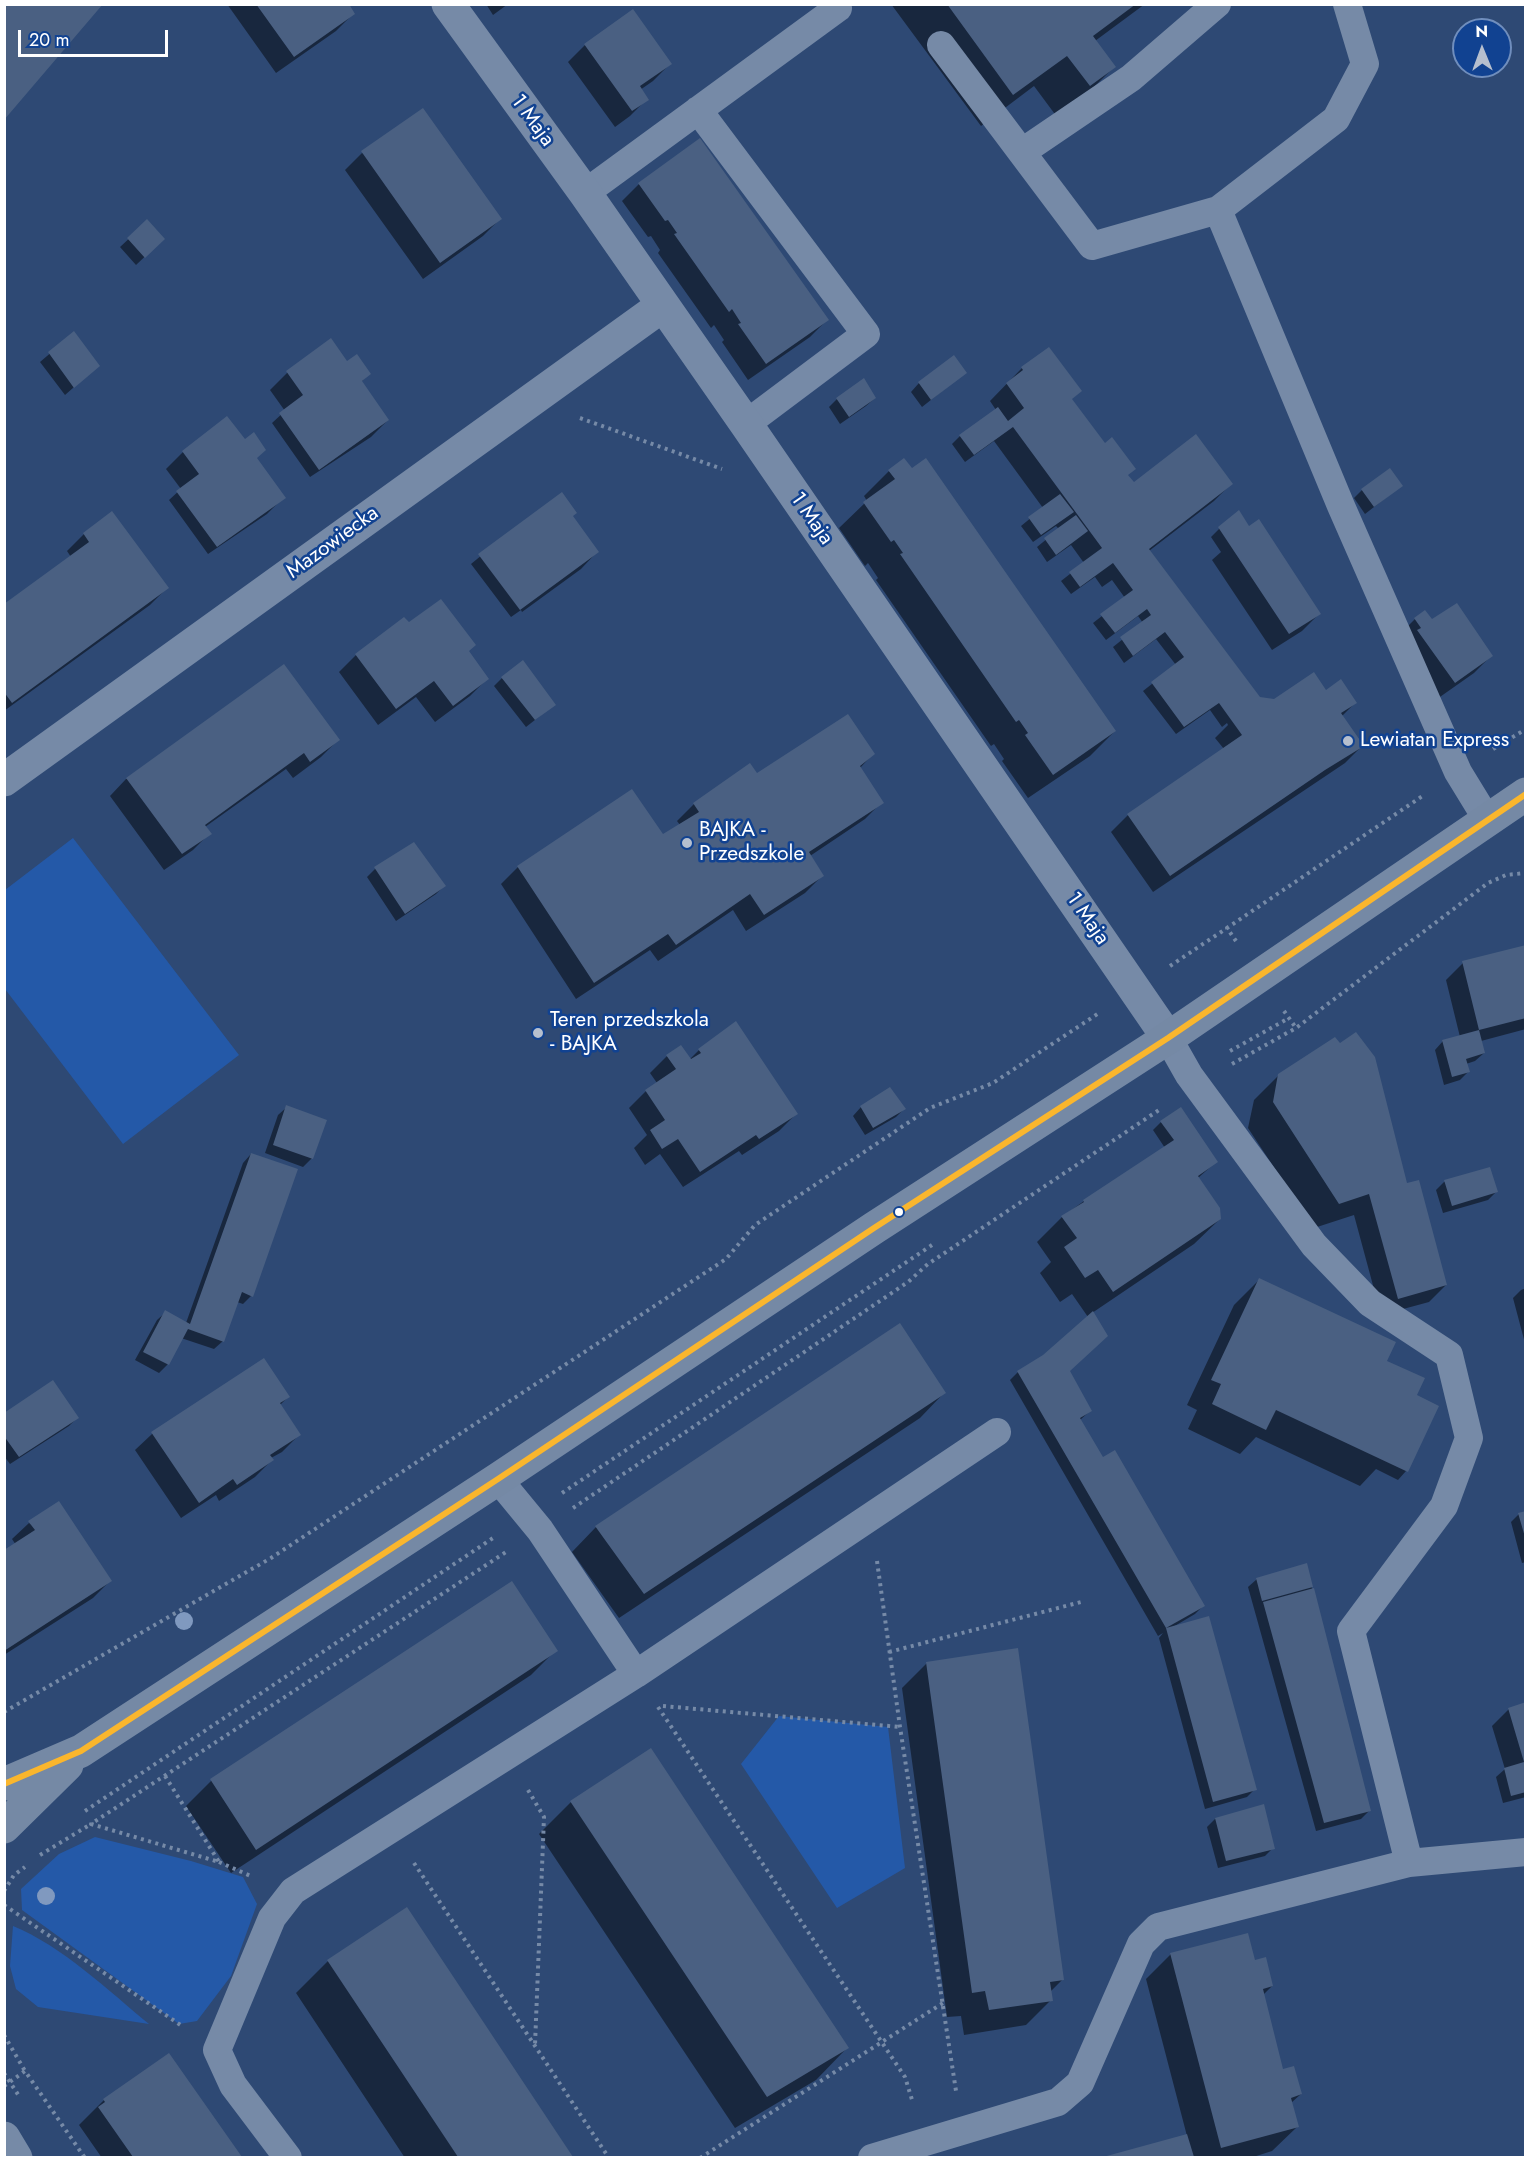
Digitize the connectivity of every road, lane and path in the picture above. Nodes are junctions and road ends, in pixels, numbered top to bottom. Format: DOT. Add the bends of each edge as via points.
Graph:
graph roads {
  1 [pos="448,4"];
  2 [pos="1217,4"];
  3 [pos="1347,4"];
  4 [pos="838,8"];
  5 [pos="941,45"];
  6 [pos="698,110"];
  7 [pos="1022,152"];
  8 [pos="585,194"];
  9 [pos="1218,210"];
  10 [pos="662,306"];
  11 [pos="571,415"];
  12 [pos="746,424"];
  13 [pos="726,471"];
  14 [pos="4,780"];
  15 [pos="1526,795"];
  16 [pos="1488,820"];
  17 [pos="1526,873"];
  18 [pos="1227,928"];
  19 [pos="1135,989"];
  20 [pos="1289,1018"];
  21 [pos="1168,1038"];
  22 [pos="1193,1079"];
  23 [pos="940,1241"];
  24 [pos="997,1432"];
  25 [pos="498,1479"];
  26 [pos="872,1516"];
  27 [pos="534,1523"];
  28 [pos="1085,1601"];
  29 [pos="889,1652"];
  30 [pos="636,1674"];
  31 [pos="4,1712"];
  32 [pos="900,1727"];
  33 [pos="81,1751"];
  34 [pos="507,1755"];
  35 [pos="165,1776"];
  36 [pos="4,1784"];
  37 [pos="77,1817"];
  38 [pos="91,1824"];
  39 [pos="4,1827"];
  40 [pos="392,1829"];
  41 [pos="1526,1852"];
  42 [pos="38,1857"];
  43 [pos="219,1862"];
  44 [pos="30,1863"];
  45 [pos="1409,1863"];
  46 [pos="260,1880"];
  47 [pos="4,1891"];
  48 [pos="4,1905"];
  49 [pos="942,2003"];
  50 [pos="4,2035"];
  51 [pos="881,2041"];
  52 [pos="536,2046"];
  53 [pos="217,2050"];
  54 [pos="25,2071"];
  55 [pos="4,2086"];
  56 [pos="962,2131"];
  57 [pos="4,2138"];
  58 [pos="926,2142"];
  59 [pos="16,2157"];
  60 [pos="85,2157"];
  61 [pos="288,2157"];
  62 [pos="609,2157"];
  63 [pos="700,2157"];
  64 [pos="872,2157"];
  1 -- 8 [label="street, 1 Maja"];
  2 -- 7 [label="lane" via="1131,78"];
  3 -- 9 [label="lane" via="1365,64 1336,119"];
  4 -- 6 [label="lane"];
  5 -- 7 [label="lane"];
  6 -- 8 [label="lane"];
  6 -- 12 [label="lane" via="866,334"];
  7 -- 9 [label="lane" via="1092,246"];
  8 -- 10 [label="street, 1 Maja"];
  9 -- 16 [label="lane" via="1341,506 1458,772"];
  10 -- 12 [label="street, 1 Maja"];
  10 -- 14 [label="street, Mazowiecka"];
  11 -- 13 [label="path"];
  12 -- 19 [label="street, 1 Maja"];
  15 -- 16 [label="main road"];
  16 -- 21 [label="main road"];
  17 -- 22 [label="path" via="1506,875 1488,883 1296,1028"];
  18 -- 19 [label="path"];
  19 -- 21 [label="street, 1 Maja"];
  19 -- 31 [label="path" via="993,1083 930,1108 755,1225 726,1259 271,1558"];
  20 -- 22 [label="path"];
  21 -- 22 [label="lane"];
  21 -- 25 [label="main road"];
  22 -- 27 [label="path" via="928,1264 908,1282"];
  22 -- 45 [label="lane" via="1314,1245 1370,1303 1449,1356 1469,1438 1444,1506 1351,1631"];
  23 -- 27 [label="path"];
  24 -- 26 [label="lane"];
  25 -- 27 [label="lane"];
  25 -- 33 [label="main road"];
  26 -- 29 [label="path"];
  26 -- 30 [label="lane"];
  27 -- 30 [label="lane"];
  27 -- 35 [label="path"];
  27 -- 37 [label="path"];
  28 -- 29 [label="path"];
  29 -- 32 [label="path"];
  30 -- 34 [label="lane"];
  32 -- 49 [label="path"];
  32 -- 51 [label="path" via="656,1705"];
  33 -- 36 [label="main road"];
  33 -- 39 [label="main road"];
  34 -- 40 [label="lane"];
  34 -- 52 [label="path" via="544,1817"];
  35 -- 38 [label="path"];
  35 -- 43 [label="path"];
  38 -- 42 [label="path"];
  38 -- 43 [label="path"];
  40 -- 52 [label="path"];
  40 -- 53 [label="lane" via="293,1891 272,1918"];
  41 -- 45 [label="lane"];
  43 -- 46 [label="path"];
  44 -- 47 [label="path" via="14,1875"];
  45 -- 56 [label="lane" via="1158,1927 1141,1944 1080,2083 1058,2102"];
  48 -- 53 [label="path"];
  49 -- 51 [label="path"];
  49 -- 56 [label="path"];
  50 -- 54 [label="path"];
  51 -- 58 [label="path" via="905,2077"];
  51 -- 63 [label="path"];
  52 -- 62 [label="path"];
  53 -- 61 [label="lane" via="233,2085"];
  54 -- 55 [label="path"];
  54 -- 60 [label="path"];
  56 -- 58 [label="lane"];
  57 -- 59 [label="street"];
  58 -- 64 [label="lane"];
}
